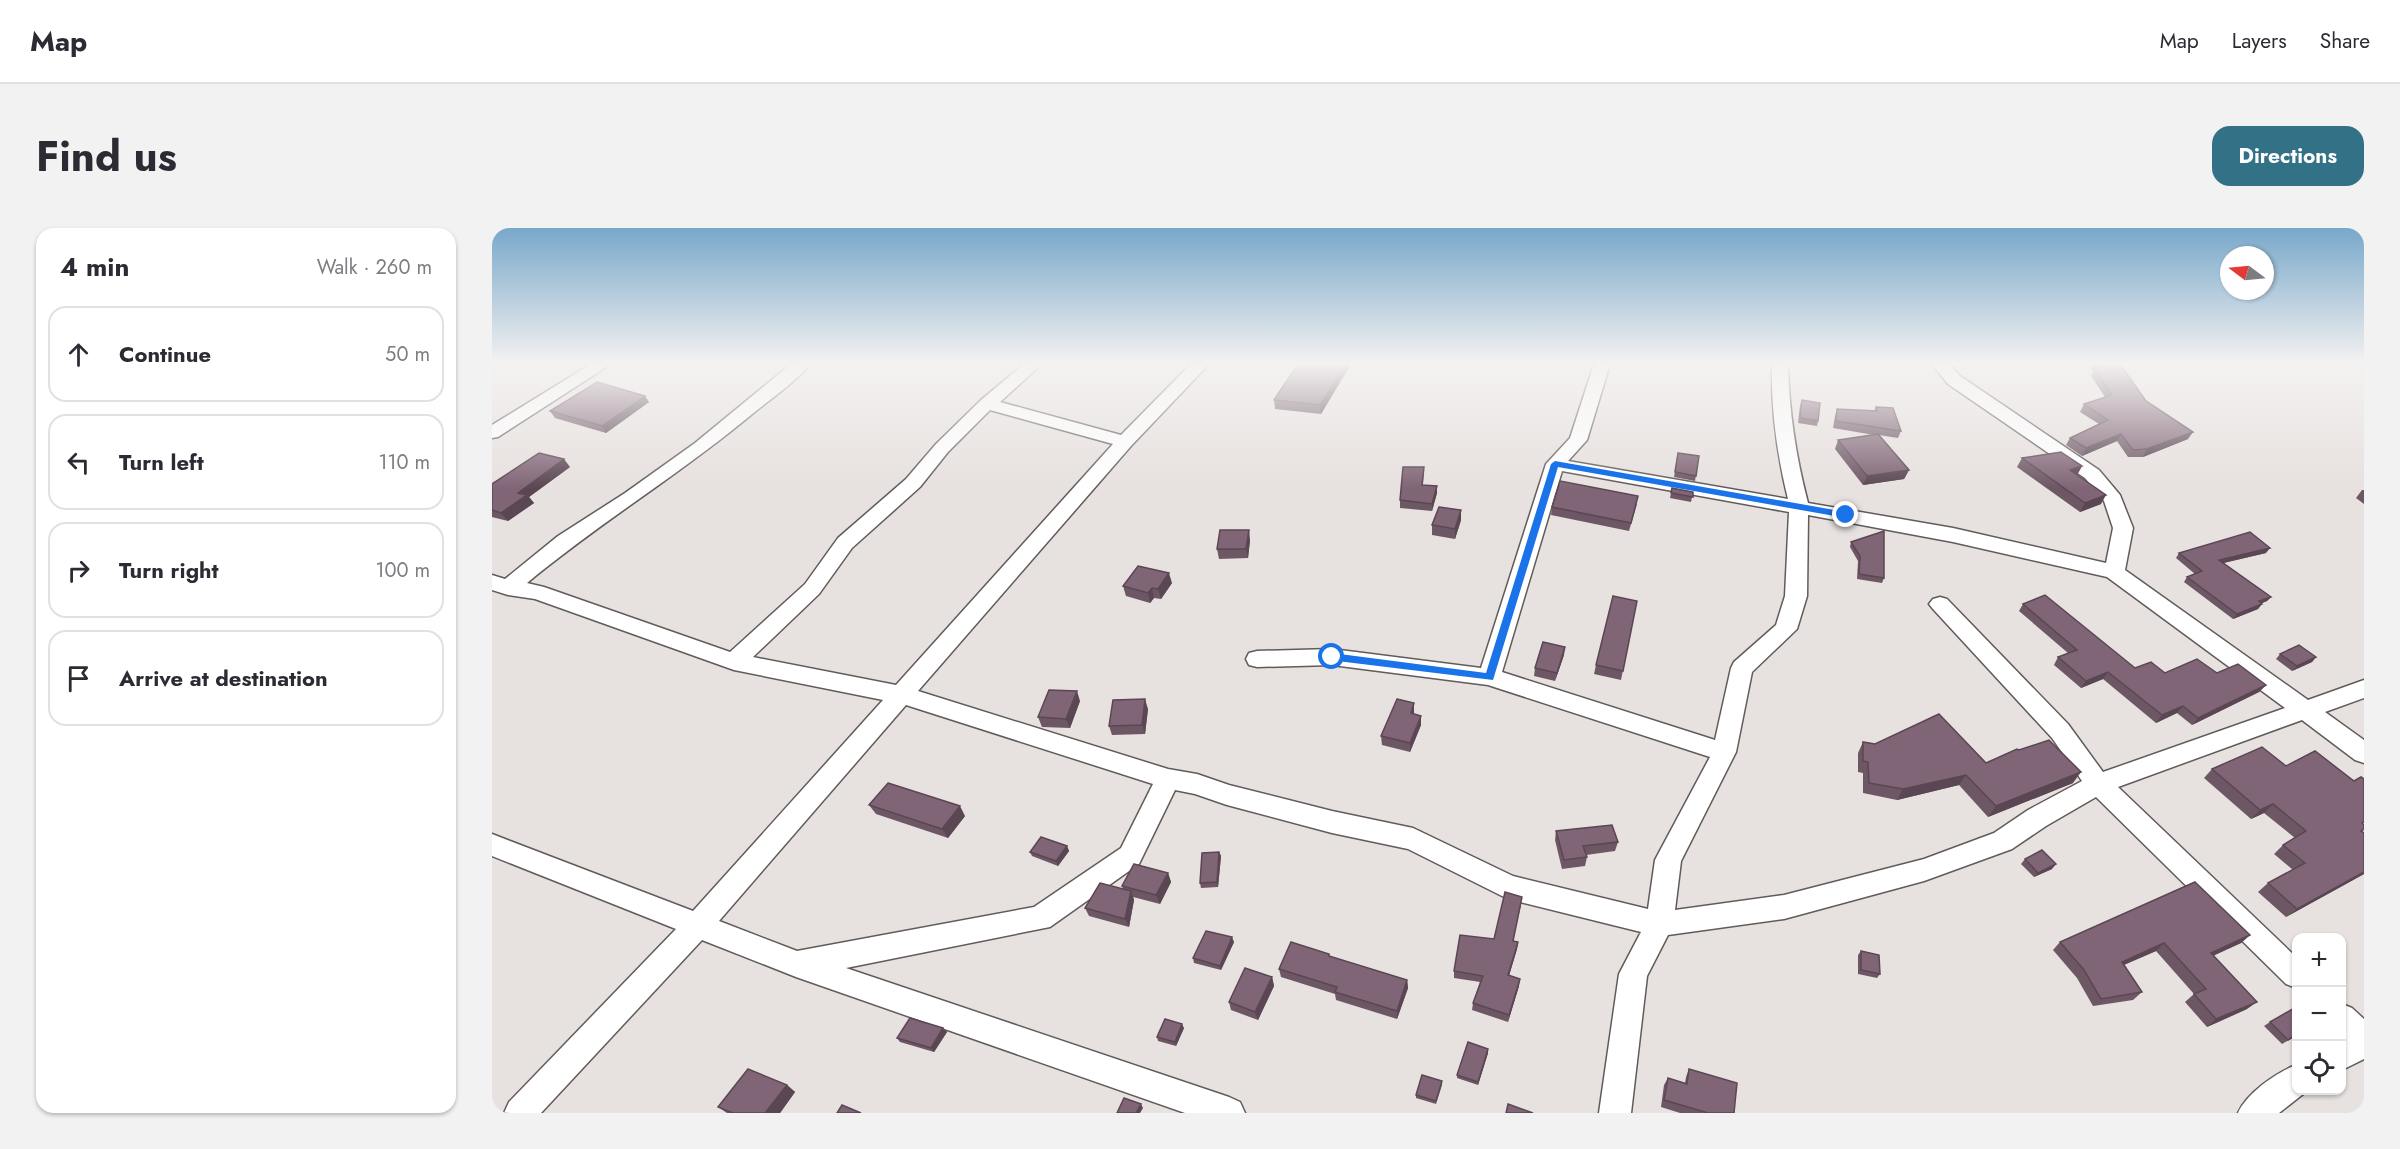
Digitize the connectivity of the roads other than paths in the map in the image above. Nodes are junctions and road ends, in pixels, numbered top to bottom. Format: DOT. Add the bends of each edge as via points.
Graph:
graph roads {
  1 [pos="538,405"];
  2 [pos="752,405"];
  3 [pos="986,405"];
  4 [pos="992,405"];
  5 [pos="1161,405"];
  6 [pos="1589,405"];
  7 [pos="1780,405"];
  8 [pos="1991,405"];
  9 [pos="492,434"];
  10 [pos="1125,442"];
  11 [pos="1555,464"];
  12 [pos="1799,507"];
  13 [pos="2114,572"];
  14 [pos="500,585"];
  15 [pos="1940,604"];
  16 [pos="1257,659"];
  17 [pos="734,662"];
  18 [pos="1489,677"];
  19 [pos="2364,689"];
  20 [pos="903,695"];
  21 [pos="2304,711"];
  22 [pos="1724,752"];
  23 [pos="2364,753"];
  24 [pos="1168,779"];
  25 [pos="2098,784"];
  26 [pos="492,845"];
  27 [pos="1660,924"];
  28 [pos="697,926"];
  29 [pos="796,964"];
  30 [pos="2292,971"];
  31 [pos="2346,1022"];
  32 [pos="2364,1041"];
  33 [pos="2346,1052"];
  34 [pos="2292,1083"];
  35 [pos="520,1113"];
  36 [pos="1229,1113"];
  37 [pos="1615,1113"];
  38 [pos="2254,1113"];
  1 -- 9 [label="street"];
  2 -- 14 [label="street" via="632,497"];
  3 -- 17 [label="street" via="913,483 845,543 812,589"];
  4 -- 10 [label="street"];
  5 -- 10 [label="street"];
  6 -- 11 [label="street" via="1578,440"];
  7 -- 12 [label="street" via="1787,459"];
  8 -- 13 [label="street" via="2092,474 2113,500 2123,528"];
  10 -- 20 [label="street"];
  11 -- 12 [label="street"];
  11 -- 18 [label="street"];
  12 -- 13 [label="street" via="1953,535"];
  12 -- 22 [label="street" via="1796,596 1786,629 1742,668"];
  13 -- 21 [label="street"];
  14 -- 17 [label="street" via="537,592"];
  15 -- 25 [label="street" via="2060,731"];
  16 -- 18 [label="street" via="1332,657"];
  17 -- 20 [label="street"];
  18 -- 22 [label="street"];
  19 -- 21 [label="street"];
  20 -- 24 [label="street"];
  20 -- 28 [label="street"];
  21 -- 23 [label="street"];
  21 -- 25 [label="street"];
  22 -- 27 [label="street" via="1668,860"];
  24 -- 27 [label="street" via="1413,839 1508,886"];
  24 -- 29 [label="street" via="1130,856 1040,918"];
  25 -- 27 [label="street" via="2003,841 1924,870 1784,907"];
  25 -- 30 [label="street"];
  26 -- 28 [label="street"];
  27 -- 37 [label="street" via="1633,974"];
  28 -- 29 [label="street"];
  28 -- 35 [label="street"];
  29 -- 36 [label="street"];
  31 -- 32 [label="street"];
  32 -- 33 [label="street"];
  34 -- 38 [label="street"];
}
